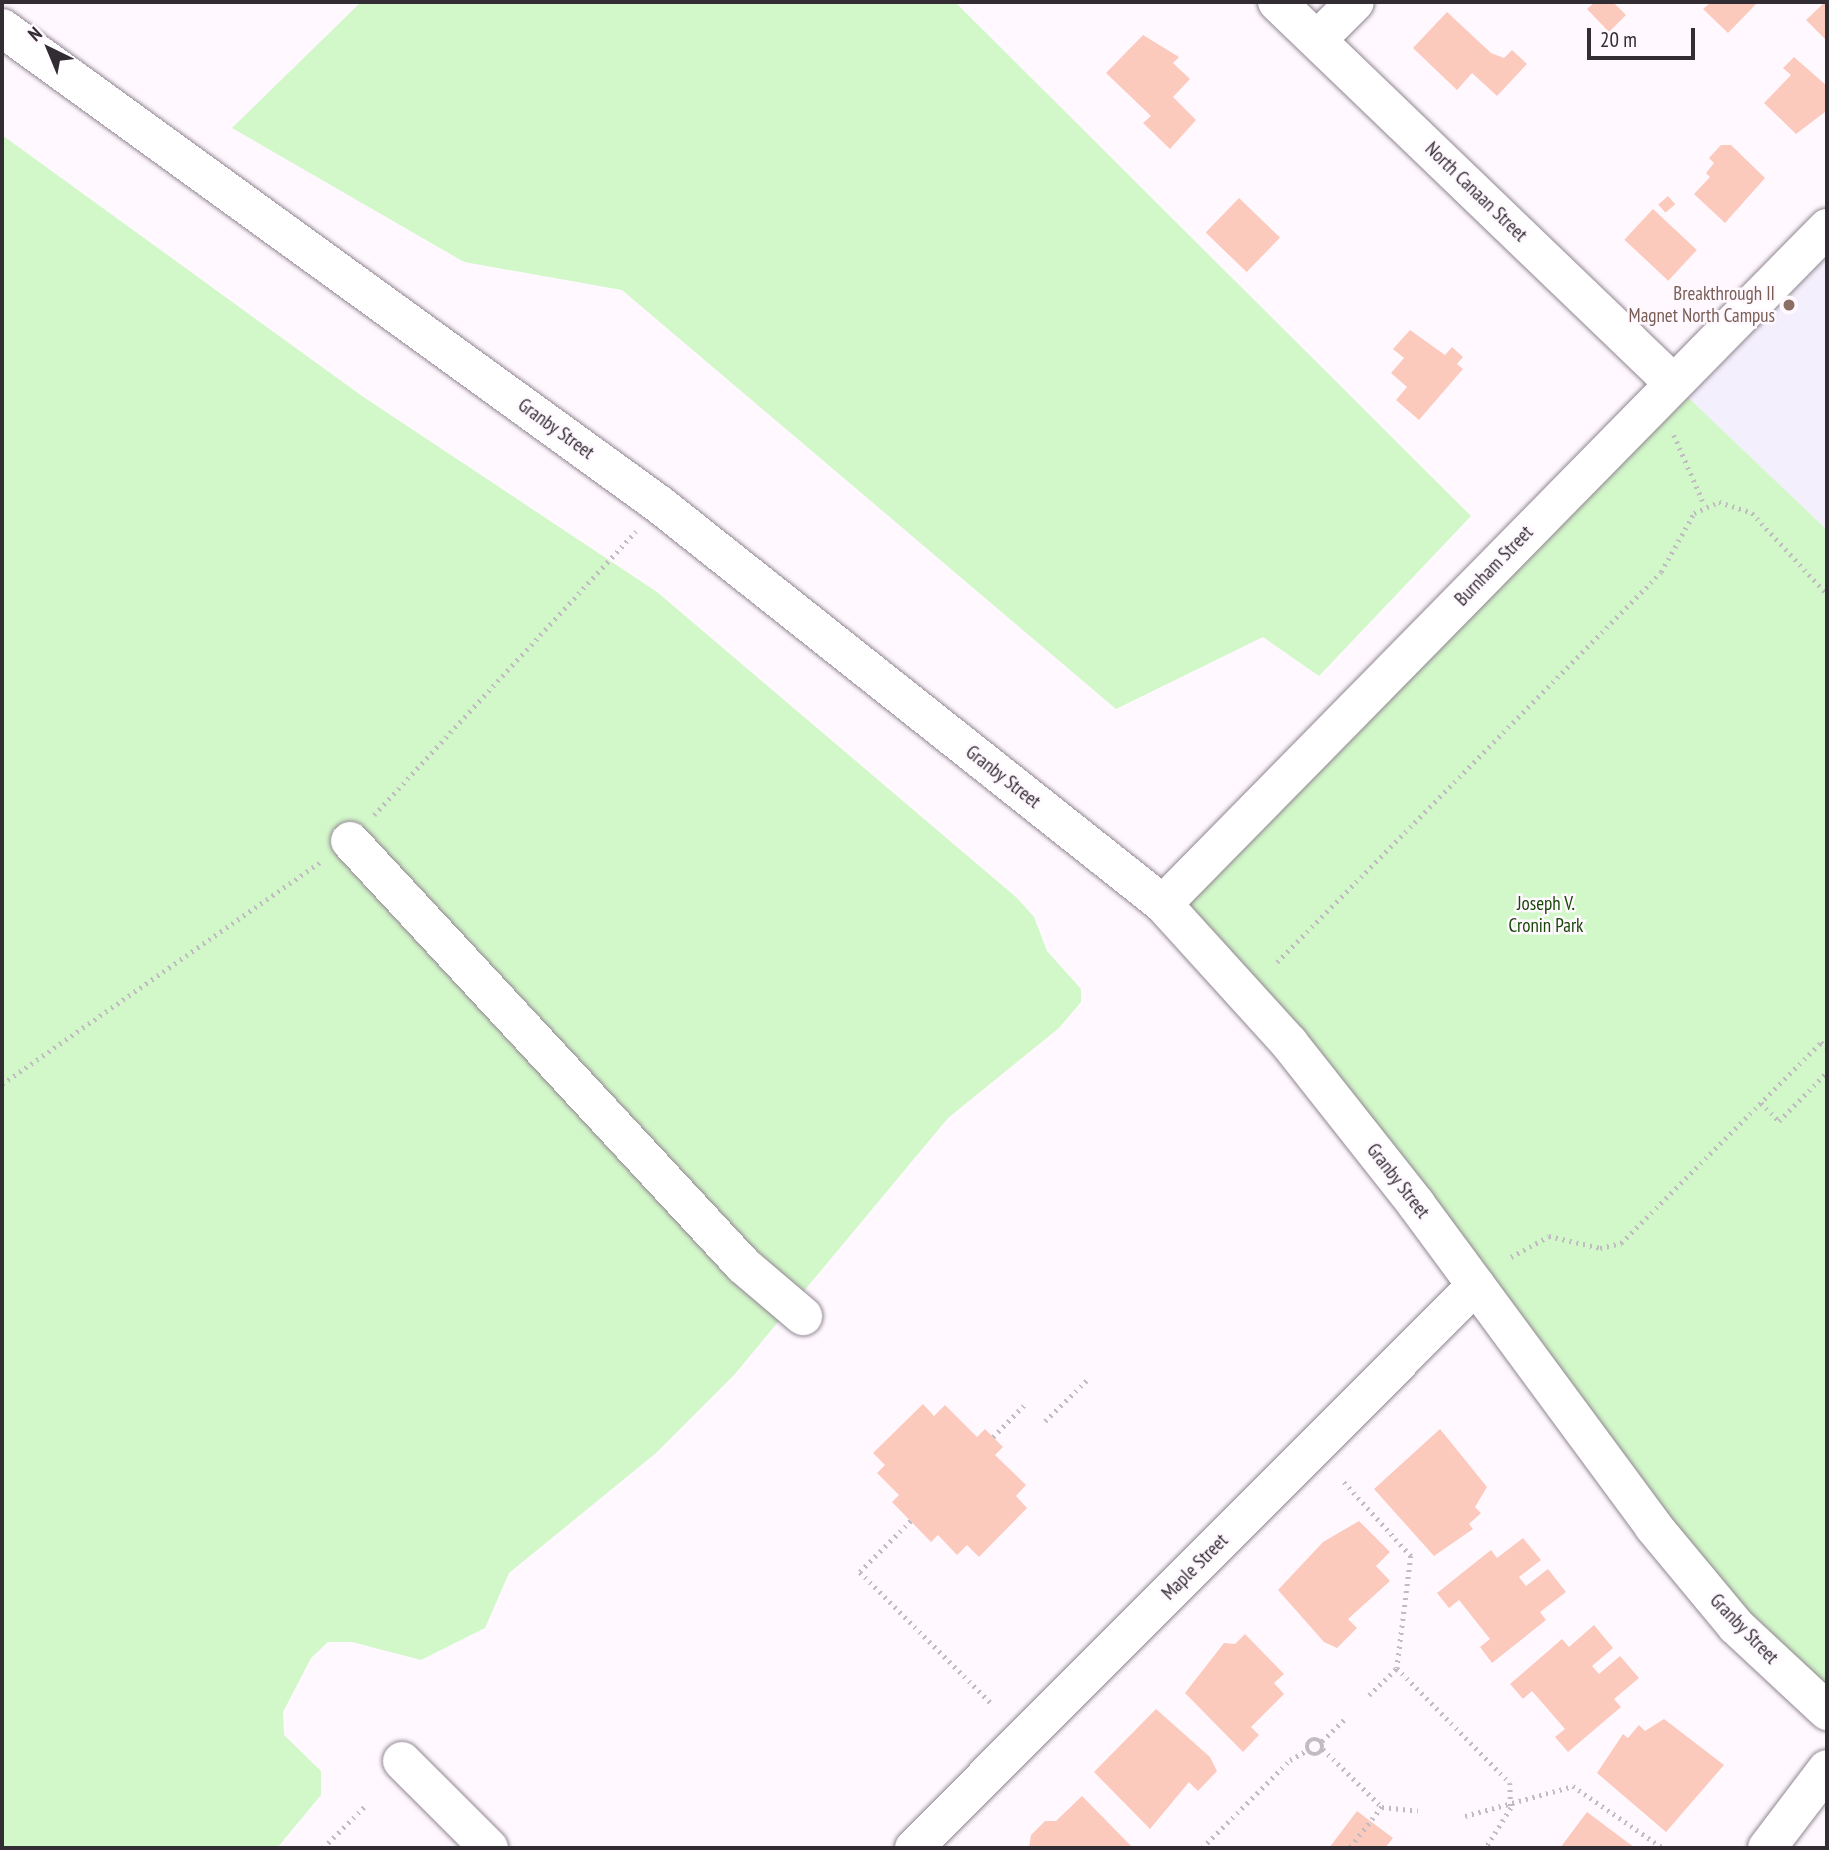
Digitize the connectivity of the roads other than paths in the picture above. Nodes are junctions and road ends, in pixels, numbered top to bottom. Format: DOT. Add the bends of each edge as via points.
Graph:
graph roads {
  1 [pos="1278,2"];
  2 [pos="1355,2"];
  3 [pos="2,28"];
  4 [pos="1318,39"];
  5 [pos="1827,228"];
  6 [pos="1673,383"];
  7 [pos="350,841"];
  8 [pos="1163,904"];
  9 [pos="1476,1285"];
  10 [pos="803,1316"];
  11 [pos="1827,1711"];
  12 [pos="402,1761"];
  13 [pos="1827,1769"];
  14 [pos="489,1848"];
  15 [pos="914,1848"];
  16 [pos="1767,1848"];
  1 -- 4 [label="street, North Canaan Street"];
  2 -- 4 [label="street"];
  3 -- 8 [label="street, Granby Street" via="660,505"];
  4 -- 6 [label="street, North Canaan Street"];
  5 -- 6 [label="street, Burnham Street"];
  6 -- 8 [label="street, Burnham Street"];
  7 -- 10 [label="street" via="743,1265"];
  8 -- 9 [label="street, Granby Street" via="1289,1043"];
  9 -- 11 [label="street, Granby Street" via="1661,1536 1736,1626"];
  9 -- 15 [label="street, Maple Street"];
  12 -- 14 [label="street"];
  13 -- 16 [label="street"];
}
